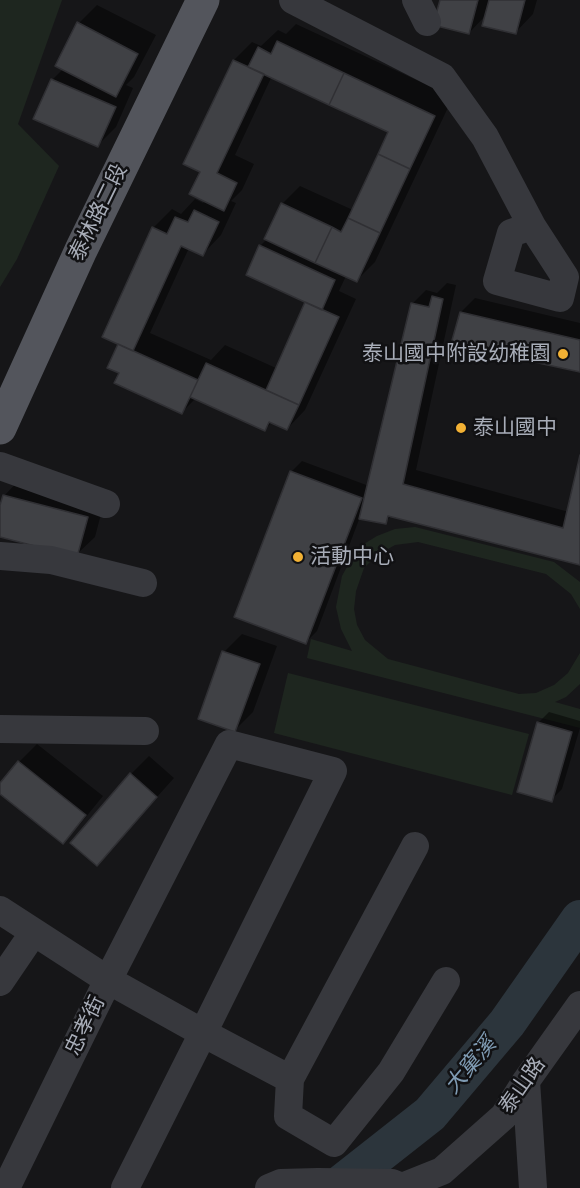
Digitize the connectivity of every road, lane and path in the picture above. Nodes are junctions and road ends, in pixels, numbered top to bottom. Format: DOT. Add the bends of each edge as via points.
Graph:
graph roads {
  1 [pos="203,0"];
  2 [pos="293,0"];
  3 [pos="532,226"];
  4 [pos="0,428"];
  5 [pos="0,466"];
  6 [pos="106,504"];
  7 [pos="0,556"];
  8 [pos="143,583"];
  9 [pos="0,729"];
  10 [pos="145,731"];
  11 [pos="415,846"];
  12 [pos="0,910"];
  13 [pos="34,932"];
  14 [pos="108,980"];
  15 [pos="446,981"];
  16 [pos="0,982"];
  17 [pos="580,1005"];
  18 [pos="202,1033"];
  19 [pos="290,1079"];
  20 [pos="526,1081"];
  21 [pos="275,1185"];
  22 [pos="398,1186"];
  23 [pos="6,1188"];
  24 [pos="125,1188"];
  25 [pos="533,1188"];
  1 -- 4 [label="main road, 泰林路二段" via="81,250"];
  2 -- 3 [label="street" via="442,77 485,137"];
  5 -- 6 [label="street"];
  7 -- 8 [label="street" via="51,560"];
  9 -- 10 [label="street"];
  11 -- 19 [label="street"];
  12 -- 13 [label="street, 忠孝街"];
  13 -- 14 [label="street, 忠孝街"];
  13 -- 16 [label="street"];
  14 -- 18 [label="street"];
  14 -- 18 [label="street" via="229,744 333,771"];
  14 -- 23 [label="street, 忠孝街"];
  15 -- 19 [label="street" via="391,1072 334,1143 288,1116"];
  17 -- 20 [label="street, 泰山路"];
  18 -- 19 [label="street"];
  18 -- 24 [label="street"];
  20 -- 22 [label="street, 泰山路" via="504,1116 442,1171"];
  20 -- 25 [label="street"];
  21 -- 22 [label="street"];
}
